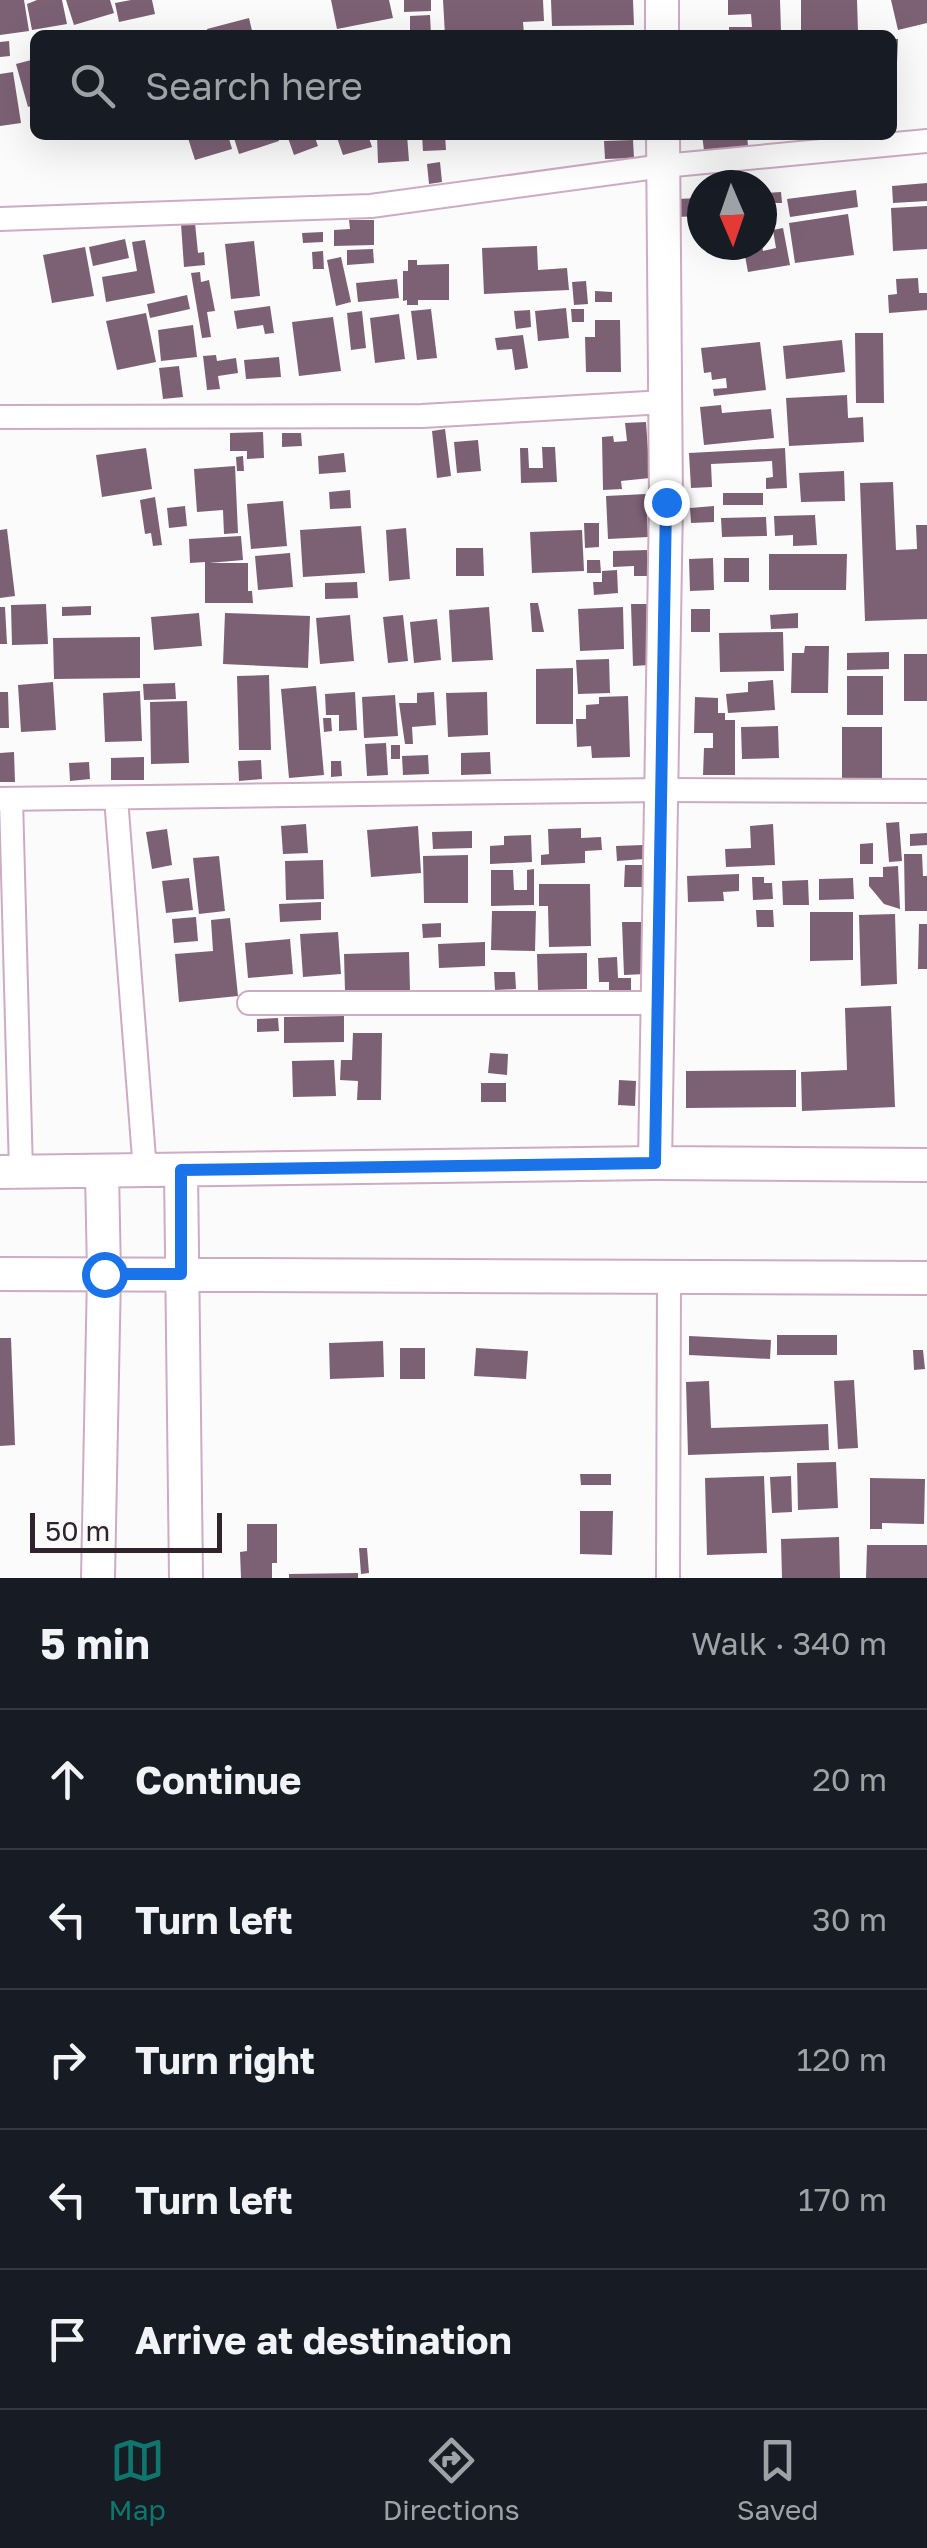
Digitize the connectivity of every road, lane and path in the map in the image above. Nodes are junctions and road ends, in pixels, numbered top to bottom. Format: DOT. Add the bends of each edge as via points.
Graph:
graph roads {
  1 [pos="662,0"];
  2 [pos="662,30"];
  3 [pos="927,140"];
  4 [pos="663,150"];
  5 [pos="0,220"];
  6 [pos="665,402"];
  7 [pos="0,417"];
  8 [pos="662,790"];
  9 [pos="927,791"];
  10 [pos="116,798"];
  11 [pos="5,799"];
  12 [pos="249,1003"];
  13 [pos="658,1003"];
  14 [pos="655,1163"];
  15 [pos="927,1166"];
  16 [pos="145,1170"];
  17 [pos="181,1170"];
  18 [pos="10,1172"];
  19 [pos="102,1172"];
  20 [pos="0,1274"];
  21 [pos="104,1274"];
  22 [pos="181,1274"];
  23 [pos="669,1278"];
  24 [pos="927,1278"];
  25 [pos="98,1578"];
  26 [pos="186,1578"];
  27 [pos="668,1578"];
  1 -- 2 [label="main road"];
  3 -- 4 [label="street"];
  4 -- 5 [label="street" via="371,206"];
  4 -- 6 [label="main road"];
  6 -- 7 [label="street" via="422,416"];
  6 -- 8 [label="main road"];
  8 -- 9 [label="street"];
  8 -- 10 [label="street"];
  8 -- 13 [label="main road"];
  10 -- 11 [label="street"];
  10 -- 16 [label="street"];
  11 -- 18 [label="street"];
  12 -- 13 [label="street"];
  13 -- 14 [label="main road"];
  14 -- 15 [label="main road"];
  14 -- 17 [label="main road"];
  16 -- 17 [label="main road"];
  16 -- 19 [label="main road"];
  17 -- 22 [label="main road"];
  18 -- 19 [label="main road"];
  19 -- 21 [label="main road"];
  20 -- 21 [label="main road"];
  21 -- 22 [label="main road"];
  21 -- 25 [label="main road"];
  22 -- 23 [label="main road"];
  22 -- 26 [label="main road"];
  23 -- 24 [label="main road"];
  23 -- 27 [label="street"];
}
